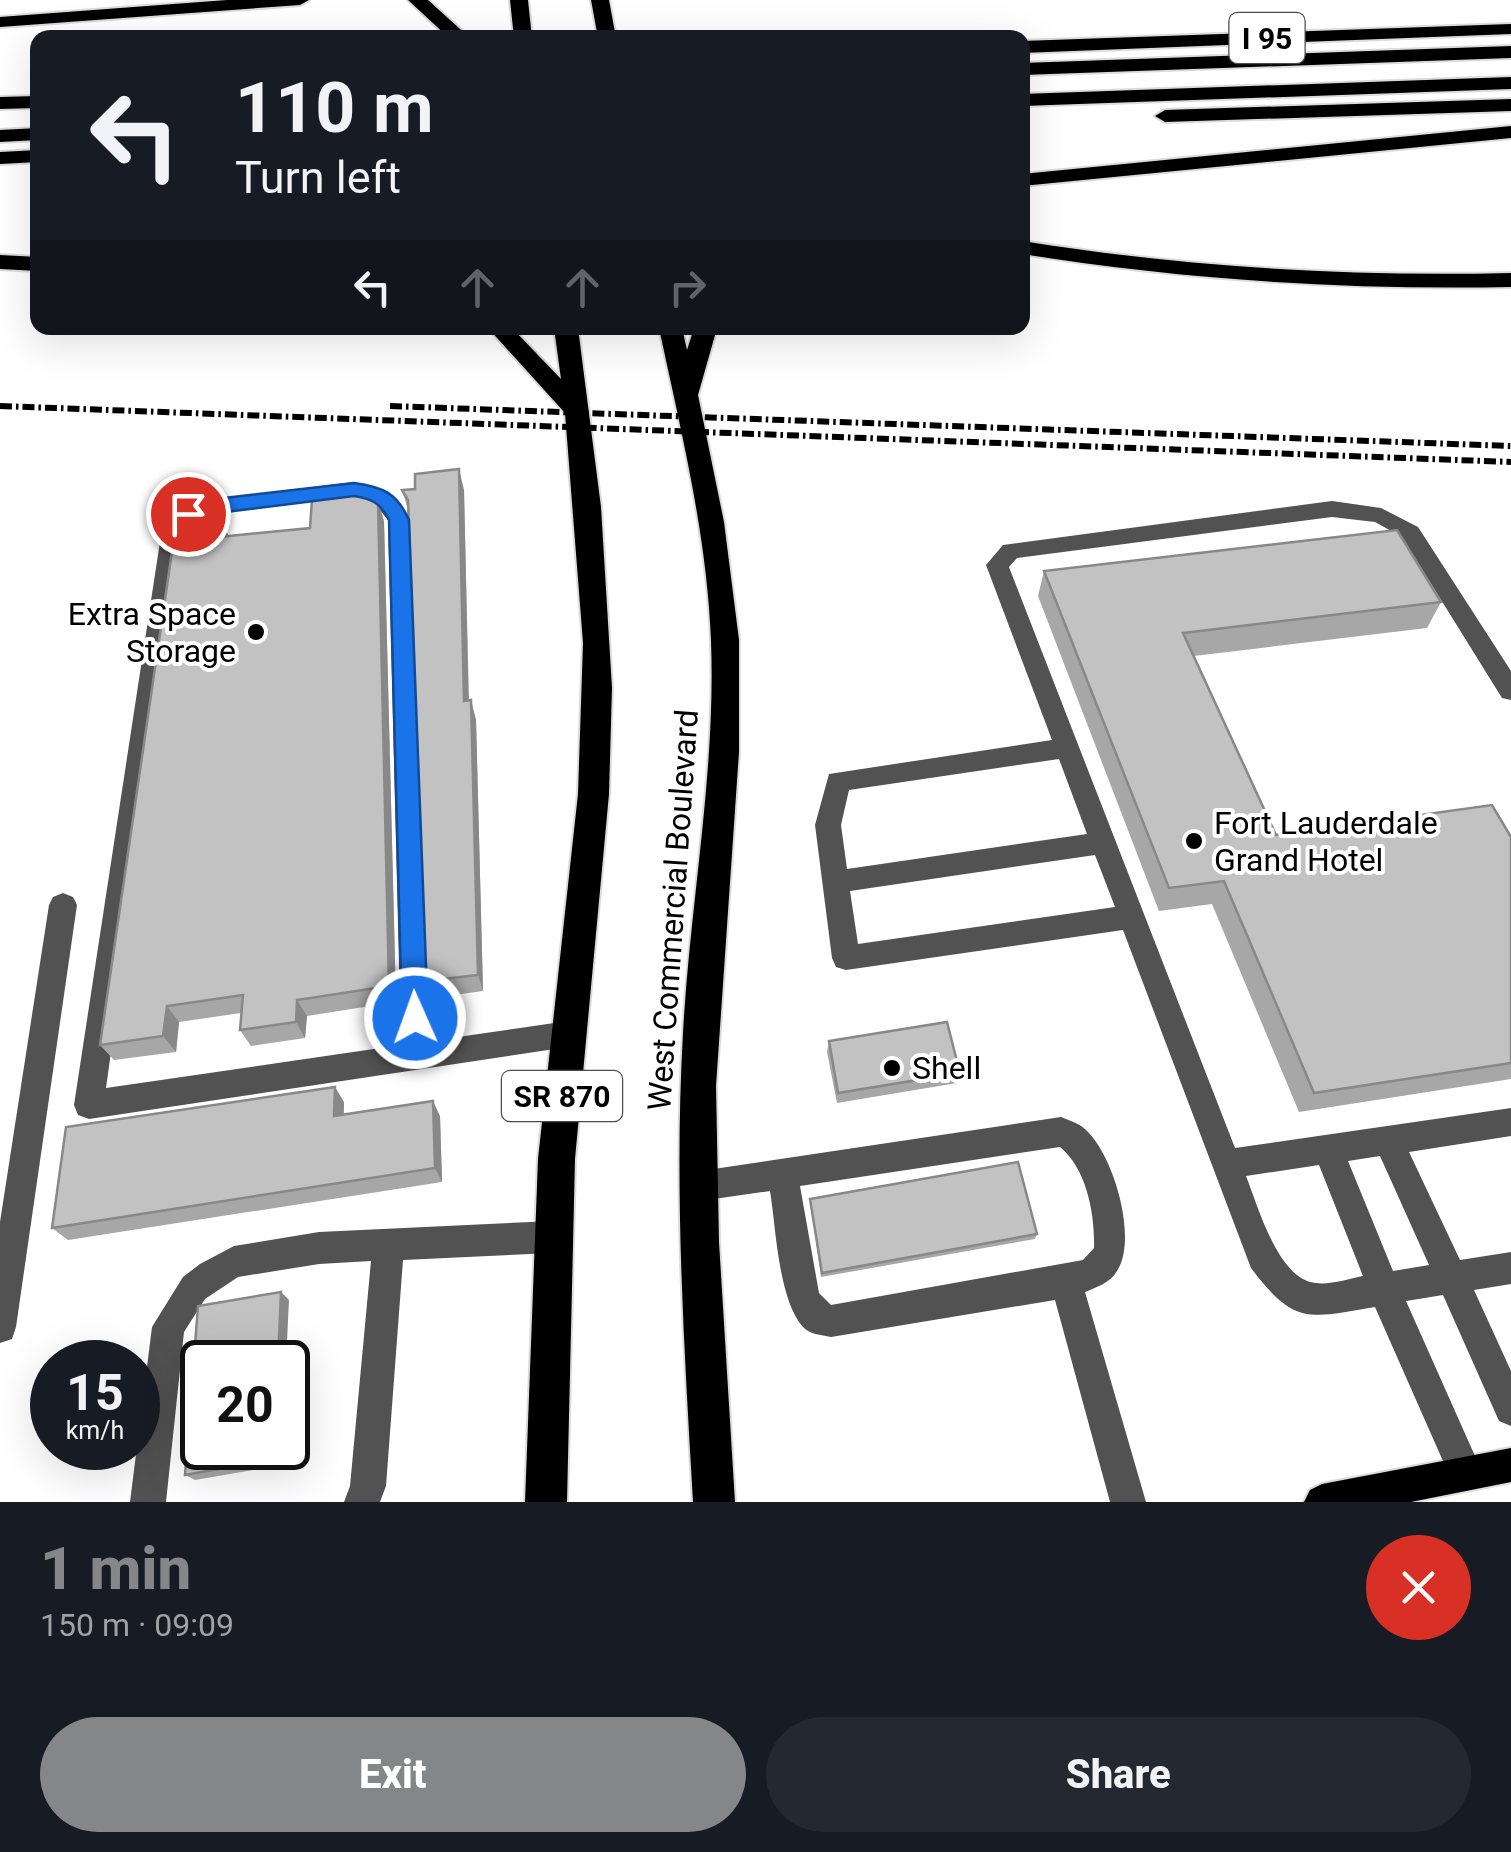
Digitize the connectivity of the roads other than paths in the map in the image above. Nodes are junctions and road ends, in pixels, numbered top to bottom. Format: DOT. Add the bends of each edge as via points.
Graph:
graph roads {
  1 [pos="300,0"];
  2 [pos="417,0"];
  3 [pos="519,0"];
  4 [pos="600,0"];
  5 [pos="0,22"];
  6 [pos="1511,29"];
  7 [pos="452,30"];
  8 [pos="522,30"];
  9 [pos="606,30"];
  10 [pos="1030,47"];
  11 [pos="1511,52"];
  12 [pos="1030,69"];
  13 [pos="30,82"];
  14 [pos="0,83"];
  15 [pos="1511,84"];
  16 [pos="1030,100"];
  17 [pos="30,102"];
  18 [pos="0,103"];
  19 [pos="1511,104"];
  20 [pos="1030,121"];
  21 [pos="1511,132"];
  22 [pos="30,134"];
  23 [pos="0,136"];
  24 [pos="30,156"];
  25 [pos="0,158"];
  26 [pos="1030,179"];
  27 [pos="1030,248"];
  28 [pos="0,262"];
  29 [pos="30,264"];
  30 [pos="1511,280"];
  31 [pos="506,335"];
  32 [pos="567,335"];
  33 [pos="672,335"];
  34 [pos="703,335"];
  35 [pos="686,400"];
  36 [pos="578,412"];
  37 [pos="1511,691"];
  38 [pos="1065,748"];
  39 [pos="1102,843"];
  40 [pos="836,882"];
  41 [pos="63,905"];
  42 [pos="1130,917"];
  43 [pos="568,1034"];
  44 [pos="416,1057"];
  45 [pos="1511,1122"];
  46 [pos="1388,1140"];
  47 [pos="1328,1150"];
  48 [pos="1225,1164"];
  49 [pos="782,1173"];
  50 [pos="700,1186"];
  51 [pos="554,1236"];
  52 [pos="388,1246"];
  53 [pos="1511,1268"];
  54 [pos="1453,1278"];
  55 [pos="1066,1282"];
  56 [pos="1384,1289"];
  57 [pos="0,1328"];
  58 [pos="1511,1409"];
  59 [pos="1511,1465"];
  60 [pos="1466,1474"];
  61 [pos="148,1502"];
  62 [pos="362,1502"];
  63 [pos="546,1502"];
  64 [pos="714,1502"];
  65 [pos="1128,1502"];
  66 [pos="1322,1502"];
  1 -- 5 [label="highway"];
  2 -- 7 [label="highway"];
  3 -- 8 [label="highway"];
  4 -- 9 [label="highway"];
  6 -- 10 [label="highway, I 95"];
  11 -- 12 [label="highway"];
  13 -- 14 [label="highway"];
  15 -- 16 [label="highway"];
  17 -- 18 [label="highway"];
  19 -- 20 [label="highway, I 95"];
  21 -- 26 [label="highway"];
  22 -- 23 [label="highway"];
  24 -- 25 [label="highway"];
  27 -- 30 [label="highway" via="1265,276"];
  28 -- 29 [label="highway"];
  31 -- 36 [label="highway"];
  32 -- 36 [label="highway, SR 870"];
  33 -- 35 [label="highway, West Commercial Boulevard"];
  34 -- 35 [label="highway"];
  35 -- 50 [label="highway, West Commercial Boulevard" via="718,567 727,692 698,1084"];
  36 -- 43 [label="highway, SR 870" via="598,691"];
  37 -- 38 [label="lane" via="1396,520 1332,508 1011,551 1001,557 998,574"];
  38 -- 39 [label="lane"];
  38 -- 40 [label="lane" via="838,781 828,825"];
  39 -- 40 [label="lane"];
  39 -- 42 [label="lane"];
  40 -- 42 [label="lane" via="846,958"];
  41 -- 57 [label="lane"];
  42 -- 48 [label="lane"];
  43 -- 44 [label="lane"];
  43 -- 51 [label="highway, SR 870"];
  44 -- 44 [label="lane" via="89,1105 174,522 188,514 354,489 391,502 399,520"];
  45 -- 46 [label="lane"];
  46 -- 47 [label="lane"];
  46 -- 54 [label="lane"];
  47 -- 48 [label="lane"];
  47 -- 56 [label="lane"];
  48 -- 56 [label="lane" via="1262,1257 1289,1292 1317,1300"];
  49 -- 50 [label="lane"];
  49 -- 55 [label="lane" via="804,1299 816,1318 831,1321"];
  49 -- 55 [label="lane" via="1061,1132 1077,1140 1090,1164 1113,1247 1090,1275"];
  50 -- 64 [label="highway, West Commercial Boulevard"];
  51 -- 52 [label="lane"];
  51 -- 63 [label="highway, SR 870"];
  52 -- 61 [label="lane" via="320,1248 234,1262 194,1288 168,1327"];
  52 -- 62 [label="lane"];
  53 -- 54 [label="lane"];
  54 -- 56 [label="lane"];
  54 -- 58 [label="lane"];
  55 -- 65 [label="lane"];
  56 -- 60 [label="lane"];
  59 -- 60 [label="main road"];
  60 -- 66 [label="main road"];
}
